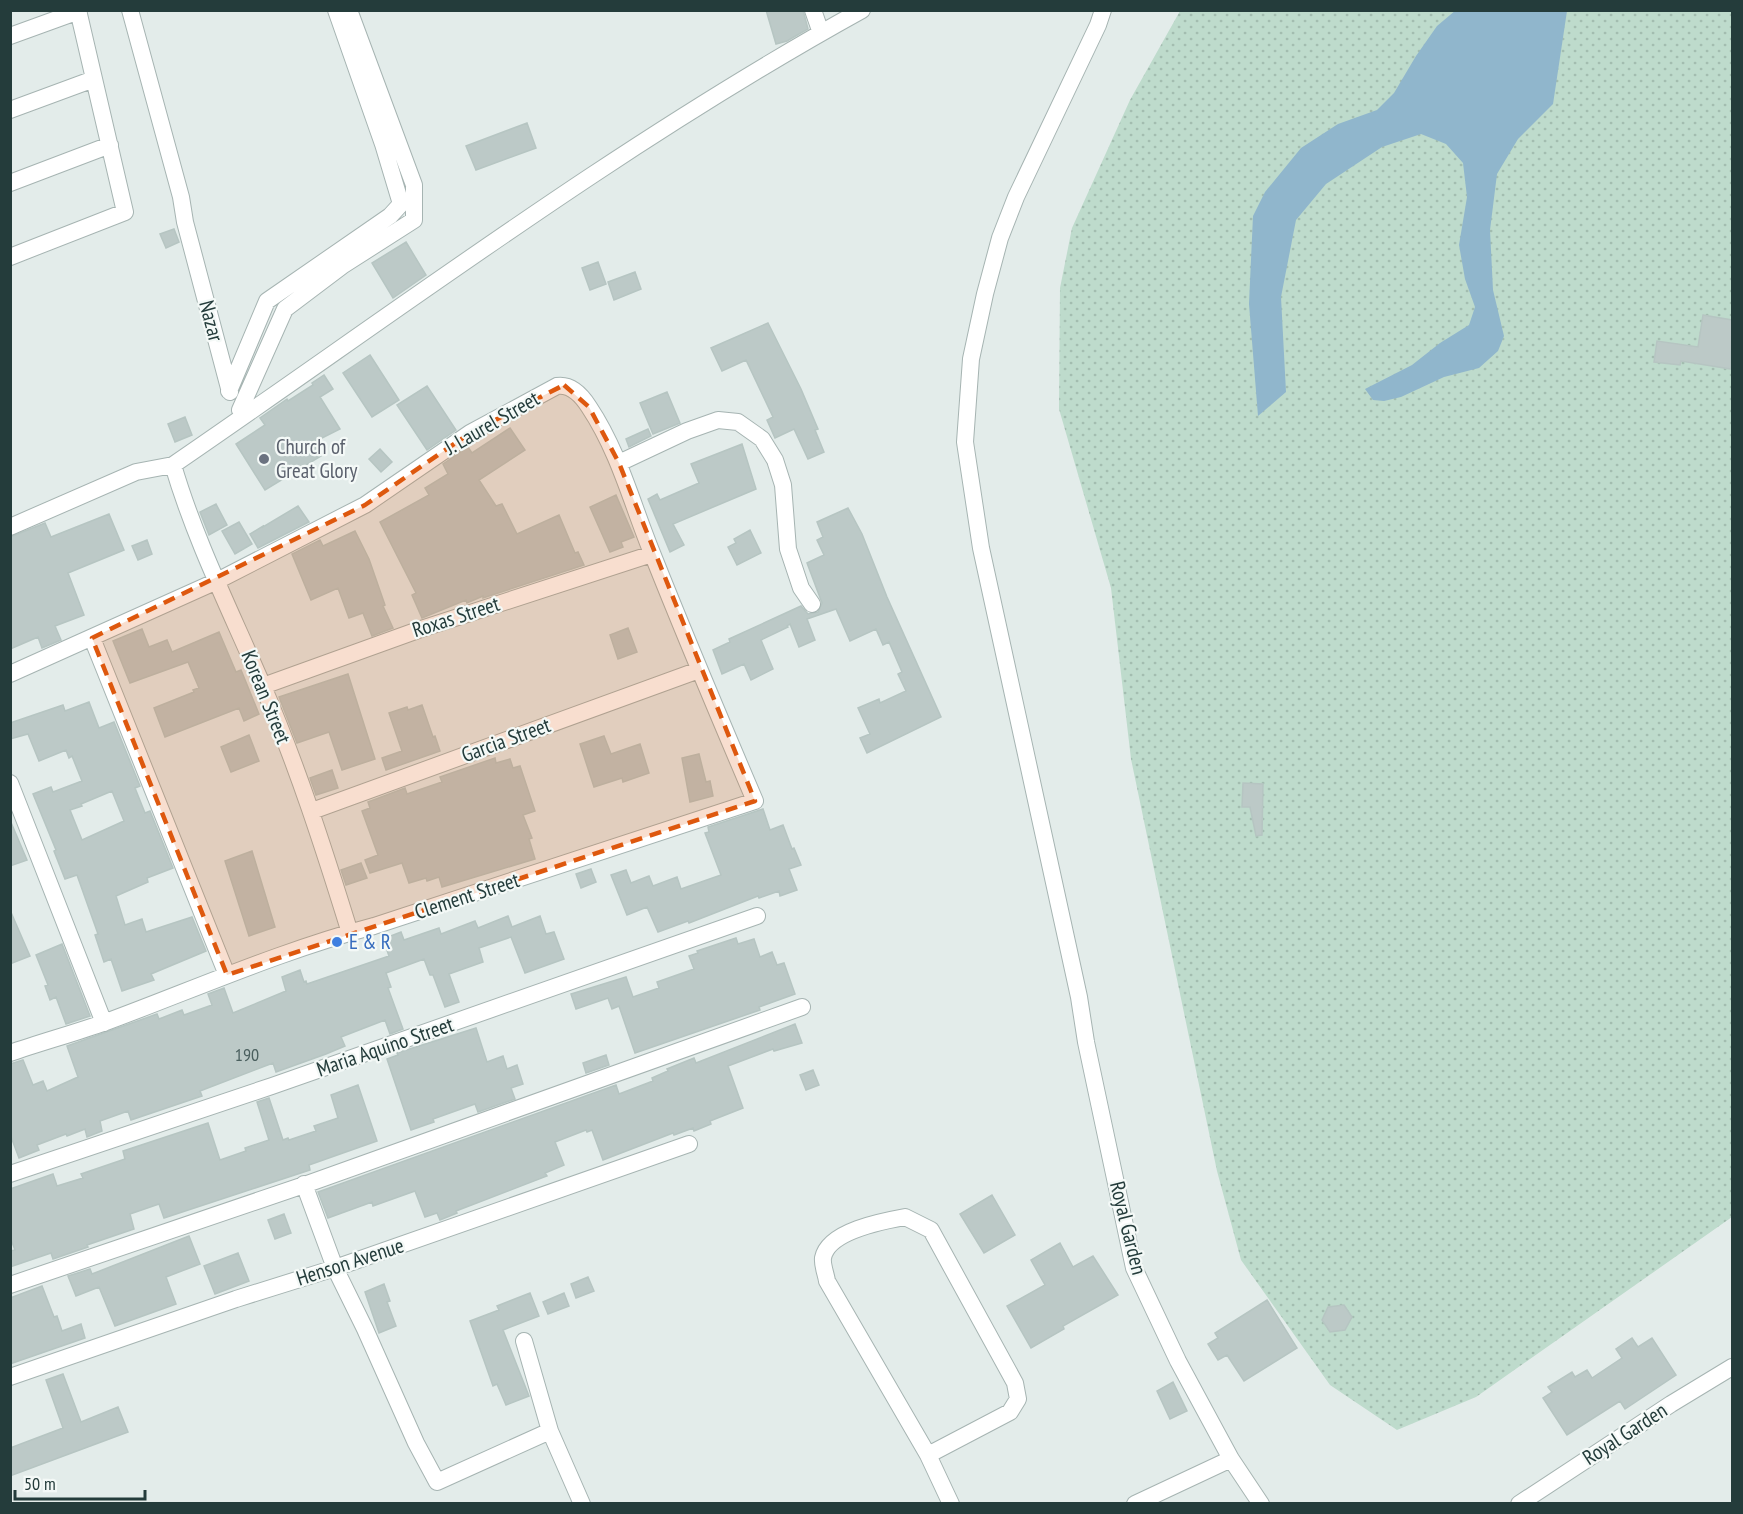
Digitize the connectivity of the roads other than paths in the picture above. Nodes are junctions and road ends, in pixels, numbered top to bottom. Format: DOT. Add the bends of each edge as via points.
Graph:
graph roads {
  1 [pos="130,10"];
  2 [pos="336,10"];
  3 [pos="349,10"];
  4 [pos="813,10"];
  5 [pos="862,10"];
  6 [pos="1103,10"];
  7 [pos="78,11"];
  8 [pos="820,33"];
  9 [pos="10,36"];
  10 [pos="362,64"];
  11 [pos="94,79"];
  12 [pos="10,110"];
  13 [pos="110,145"];
  14 [pos="10,183"];
  15 [pos="10,257"];
  16 [pos="338,261"];
  17 [pos="229,391"];
  18 [pos="242,413"];
  19 [pos="619,463"];
  20 [pos="173,465"];
  21 [pos="10,527"];
  22 [pos="652,554"];
  23 [pos="217,581"];
  24 [pos="812,604"];
  25 [pos="92,638"];
  26 [pos="699,669"];
  27 [pos="10,674"];
  28 [pos="263,686"];
  29 [pos="10,783"];
  30 [pos="755,801"];
  31 [pos="312,811"];
  32 [pos="757,916"];
  33 [pos="350,933"];
  34 [pos="227,975"];
  35 [pos="802,1007"];
  36 [pos="104,1023"];
  37 [pos="10,1053"];
  38 [pos="689,1144"];
  39 [pos="10,1174"];
  40 [pos="304,1184"];
  41 [pos="335,1268"];
  42 [pos="10,1285"];
  43 [pos="524,1341"];
  44 [pos="1732,1368"];
  45 [pos="10,1377"];
  46 [pos="550,1431"];
  47 [pos="928,1455"];
  48 [pos="1231,1458"];
  49 [pos="582,1503"];
  50 [pos="951,1503"];
  51 [pos="1135,1503"];
  52 [pos="1261,1503"];
  53 [pos="1519,1503"];
  1 -- 17 [label="street, Nazar"];
  2 -- 10 [label="street"];
  3 -- 10 [label="street"];
  4 -- 8 [label="street"];
  5 -- 8 [label="street"];
  6 -- 48 [label="street, Royal Garden" via="1000,238 971,359 965,442 981,548 1134,1268 1178,1361"];
  7 -- 9 [label="street"];
  7 -- 11 [label="street"];
  8 -- 18 [label="street" via="623,155"];
  10 -- 16 [label="street" via="392,148 401,204"];
  11 -- 12 [label="street"];
  11 -- 13 [label="street"];
  13 -- 14 [label="street"];
  13 -- 15 [label="street" via="125,212"];
  16 -- 17 [label="street" via="267,302"];
  16 -- 18 [label="street" via="285,309"];
  17 -- 18 [label="street, Nazar"];
  18 -- 20 [label="street"];
  19 -- 22 [label="street, J. Laurel Street"];
  19 -- 23 [label="street, J. Laurel Street" via="585,402 564,385 557,386 470,434 364,505"];
  19 -- 24 [label="street" via="718,420 738,422 762,439 775,460 783,485 788,549 801,588"];
  20 -- 21 [label="street" via="136,472"];
  20 -- 23 [label="street, Korean Street"];
  22 -- 26 [label="street, J. Laurel Street"];
  22 -- 28 [label="street, Roxas Street" via="421,629"];
  23 -- 25 [label="street, J. Laurel Street"];
  23 -- 28 [label="street, Korean Street"];
  25 -- 27 [label="street, J. Laurel Street"];
  25 -- 34 [label="street"];
  26 -- 30 [label="street, J. Laurel Street"];
  26 -- 31 [label="street, Garcia Street"];
  28 -- 31 [label="street, Korean Street"];
  29 -- 36 [label="street"];
  30 -- 33 [label="street, Clement Street"];
  31 -- 33 [label="street, Korean Street"];
  32 -- 39 [label="street, Maria Aquino Street"];
  33 -- 34 [label="street, Clement Street"];
  34 -- 36 [label="street, Clement Street"];
  35 -- 40 [label="street"];
  36 -- 37 [label="street, Clement Street"];
  38 -- 41 [label="street, Henson Avenue"];
  40 -- 41 [label="street"];
  40 -- 42 [label="street"];
  41 -- 45 [label="street, Henson Avenue"];
  41 -- 46 [label="street" via="438,1482"];
  43 -- 46 [label="street"];
  44 -- 53 [label="street, Royal Garden"];
  46 -- 49 [label="street"];
  47 -- 47 [label="street" via="1010,1412 1018,1399 1015,1383 931,1230 905,1216 838,1239 822,1260 827,1281"];
  47 -- 50 [label="street"];
  48 -- 51 [label="street"];
  48 -- 52 [label="street, Royal Garden"];
}
